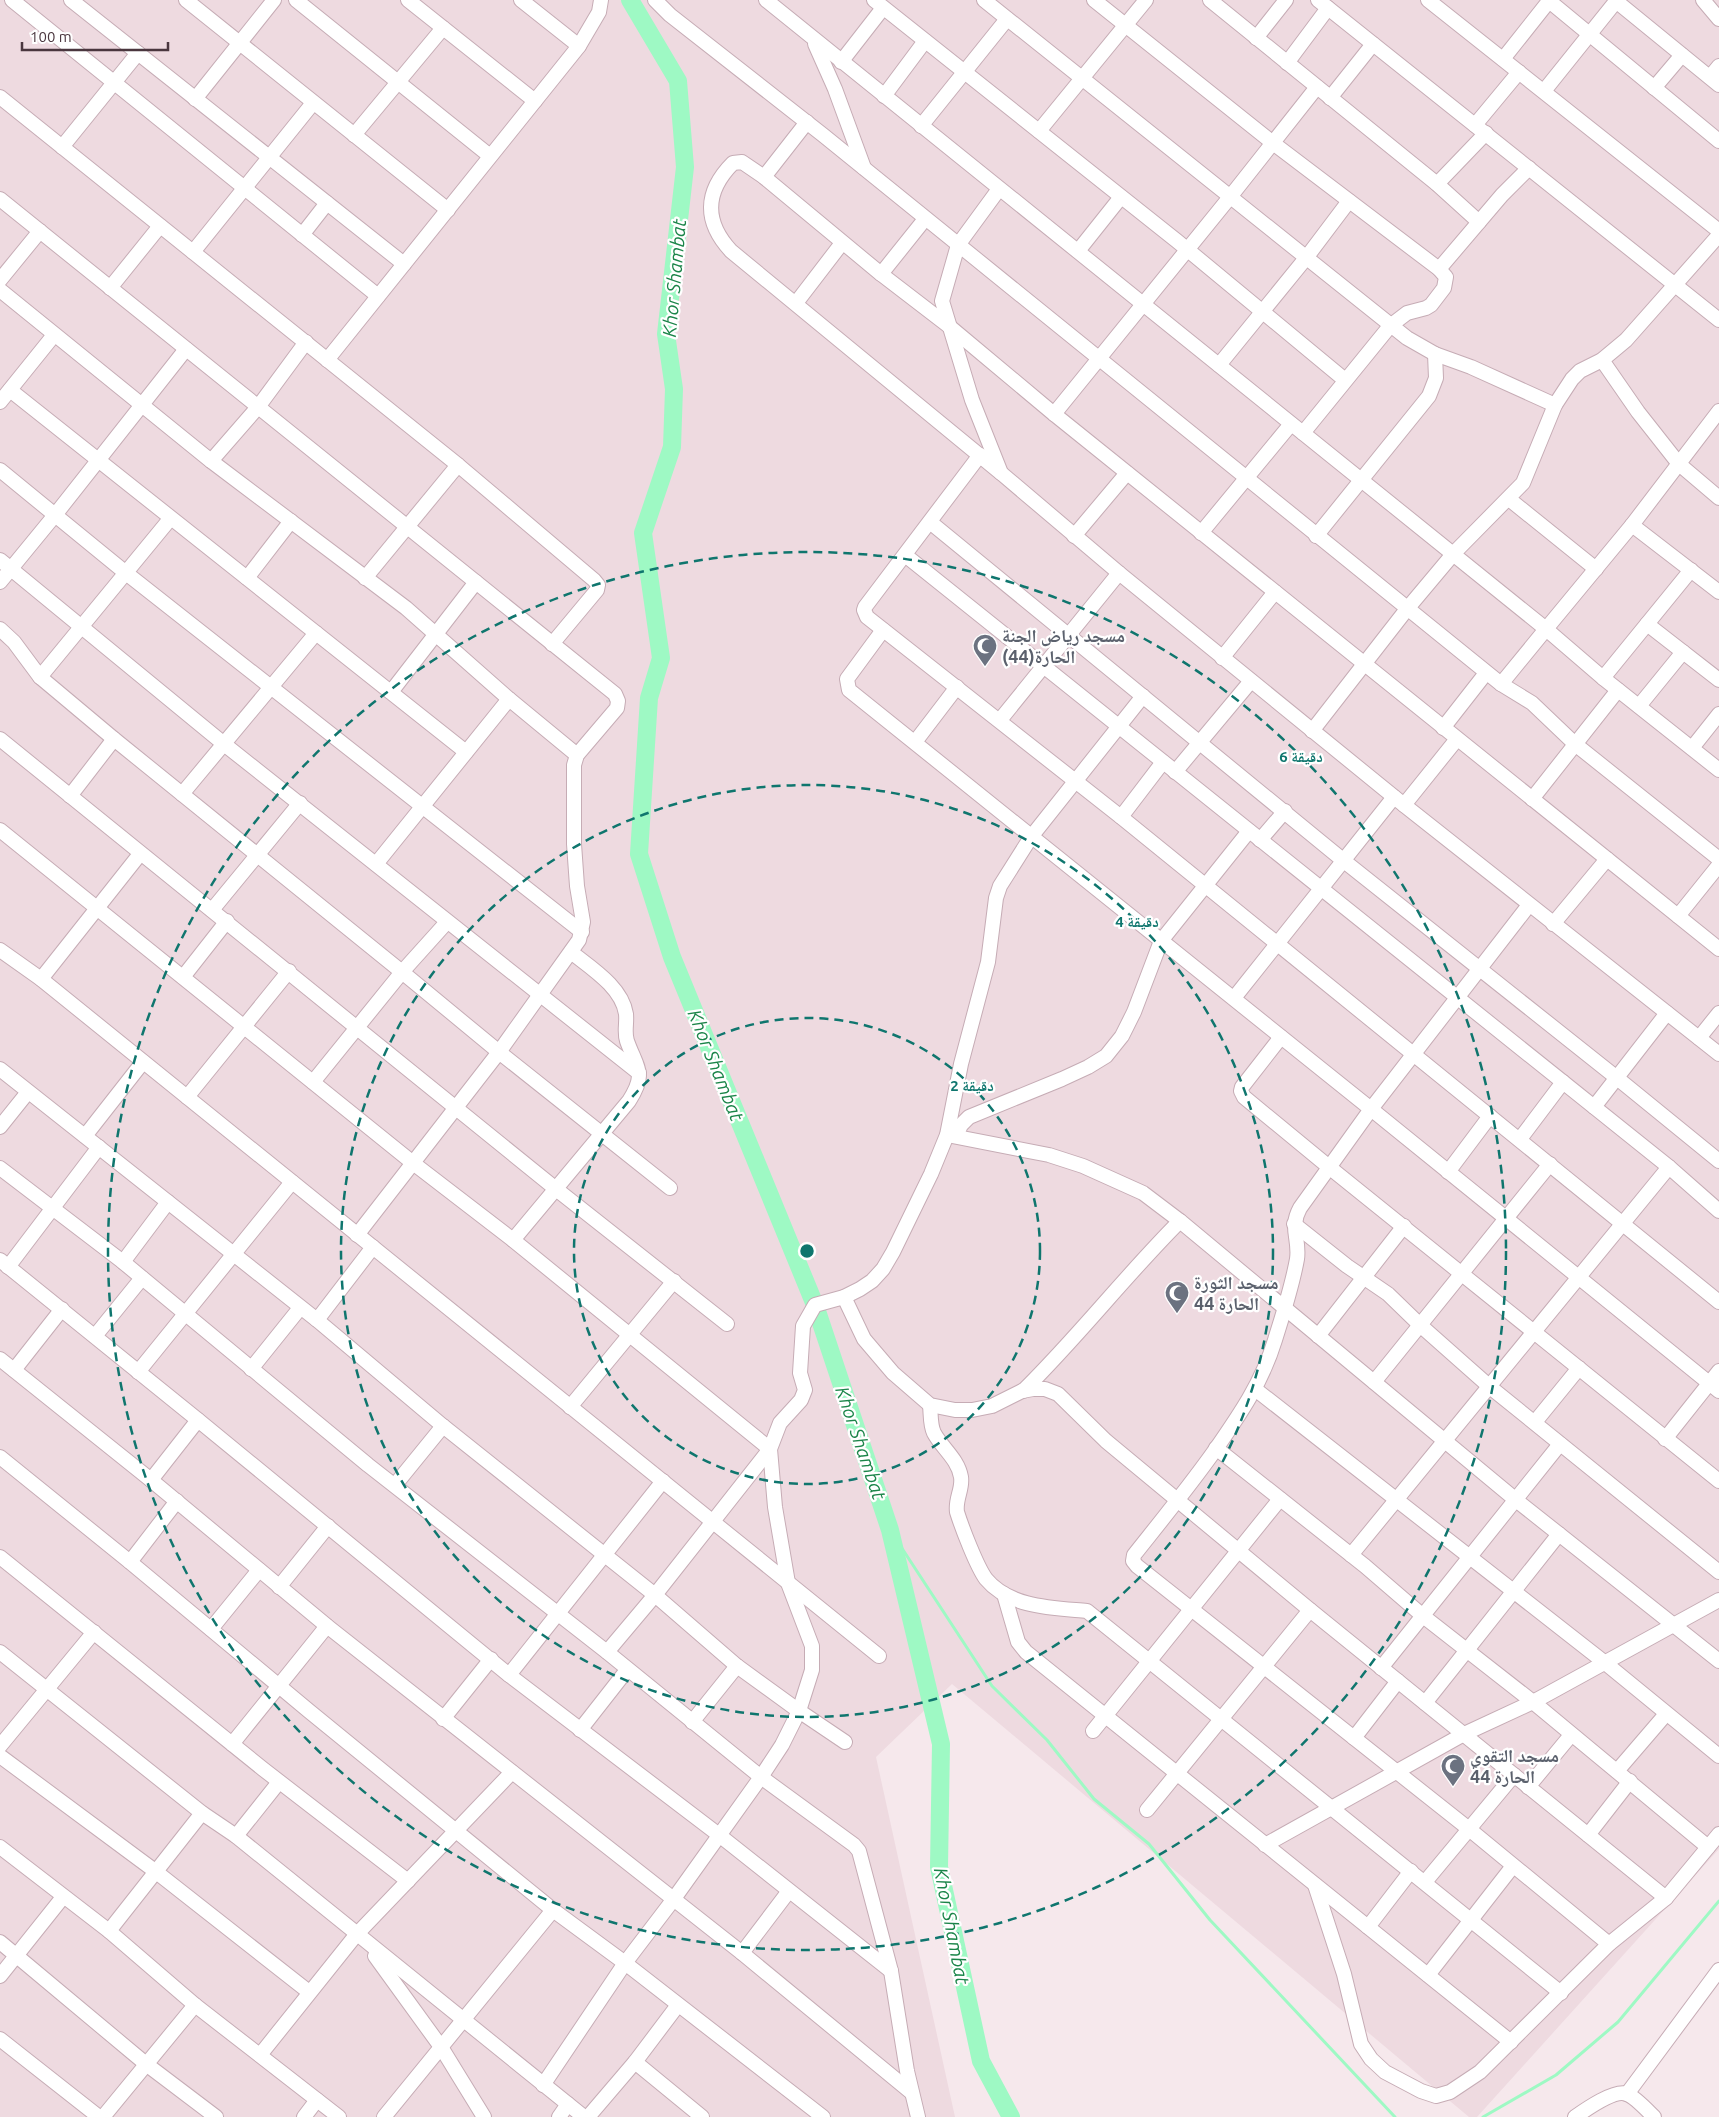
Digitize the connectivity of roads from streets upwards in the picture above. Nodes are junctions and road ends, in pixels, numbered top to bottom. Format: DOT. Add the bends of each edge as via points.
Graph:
graph roads {
  1 [pos="12,0"];
  2 [pos="71,0"];
  3 [pos="186,0"];
  4 [pos="274,0"];
  5 [pos="296,0"];
  6 [pos="408,0"];
  7 [pos="522,0"];
  8 [pos="601,0"];
  9 [pos="655,0"];
  10 [pos="766,0"];
  11 [pos="984,0"];
  12 [pos="1094,0"];
  13 [pos="1146,0"];
  14 [pos="1210,0"];
  15 [pos="1286,0"];
  16 [pos="1428,0"];
  17 [pos="1548,0"];
  18 [pos="1704,0"];
  19 [pos="1617,1"];
  20 [pos="878,4"];
  21 [pos="1323,4"];
  22 [pos="782,5"];
  23 [pos="1007,19"];
  24 [pos="1719,19"];
  25 [pos="1126,25"];
  26 [pos="444,28"];
  27 [pos="1590,34"];
  28 [pos="812,38"];
  29 [pos="1256,38"];
  30 [pos="926,41"];
  31 [pos="239,43"];
  32 [pos="1373,44"];
  33 [pos="579,46"];
  34 [pos="138,53"];
  35 [pos="1682,54"];
  36 [pos="1503,59"];
  37 [pos="841,62"];
  38 [pos="1287,63"];
  39 [pos="1719,66"];
  40 [pos="964,72"];
  41 [pos="1519,72"];
  42 [pos="1082,79"];
  43 [pos="1714,81"];
  44 [pos="398,82"];
  45 [pos="114,83"];
  46 [pos="1316,86"];
  47 [pos="1654,88"];
  48 [pos="1544,91"];
  49 [pos="884,96"];
  50 [pos="0,97"];
  51 [pos="1330,98"];
  52 [pos="195,99"];
  53 [pos="535,101"];
  54 [pos="313,103"];
  55 [pos="807,122"];
  56 [pos="921,126"];
  57 [pos="1480,129"];
  58 [pos="1039,131"];
  59 [pos="354,135"];
  60 [pos="1719,141"];
  61 [pos="1273,143"];
  62 [pos="62,147"];
  63 [pos="490,156"];
  64 [pos="269,157"];
  65 [pos="1529,168"];
  66 [pos="864,169"];
  67 [pos="764,177"];
  68 [pos="1437,184"];
  69 [pos="244,188"];
  70 [pos="999,189"];
  71 [pos="1121,197"];
  72 [pos="1230,198"];
  73 [pos="0,199"];
  74 [pos="1349,201"];
  75 [pos="327,203"];
  76 [pos="448,210"];
  77 [pos="925,219"];
  78 [pos="1479,222"];
  79 [pos="160,226"];
  80 [pos="40,231"];
  81 [pos="1719,231"];
  82 [pos="302,234"];
  83 [pos="1719,235"];
  84 [pos="842,243"];
  85 [pos="958,245"];
  86 [pos="1188,250"];
  87 [pos="1078,251"];
  88 [pos="193,252"];
  89 [pos="1306,258"];
  90 [pos="404,264"];
  91 [pos="1439,269"];
  92 [pos="881,274"];
  93 [pos="0,280"];
  94 [pos="1676,285"];
  95 [pos="110,288"];
  96 [pos="0,290"];
  97 [pos="378,296"];
  98 [pos="796,303"];
  99 [pos="1144,304"];
  100 [pos="1263,312"];
  101 [pos="1719,320"];
  102 [pos="1390,326"];
  103 [pos="950,327"];
  104 [pos="54,335"];
  105 [pos="306,342"];
  106 [pos="186,350"];
  107 [pos="1435,354"];
  108 [pos="1099,358"];
  109 [pos="327,360"];
  110 [pos="1602,360"];
  111 [pos="1219,365"];
  112 [pos="1346,380"];
  113 [pos="10,390"];
  114 [pos="0,402"];
  115 [pos="142,404"];
  116 [pos="1555,405"];
  117 [pos="258,407"];
  118 [pos="1719,411"];
  119 [pos="1054,414"];
  120 [pos="1291,424"];
  121 [pos="1302,433"];
  122 [pos="980,455"];
  123 [pos="98,460"];
  124 [pos="212,461"];
  125 [pos="1679,464"];
  126 [pos="458,465"];
  127 [pos="0,470"];
  128 [pos="1001,473"];
  129 [pos="1127,473"];
  130 [pos="1246,479"];
  131 [pos="1362,480"];
  132 [pos="1719,498"];
  133 [pos="1509,499"];
  134 [pos="55,515"];
  135 [pos="170,519"];
  136 [pos="291,521"];
  137 [pos="930,522"];
  138 [pos="1632,525"];
  139 [pos="408,527"];
  140 [pos="1201,533"];
  141 [pos="1074,536"];
  142 [pos="1316,536"];
  143 [pos="1454,553"];
  144 [pos="905,555"];
  145 [pos="5,565"];
  146 [pos="1596,569"];
  147 [pos="1690,570"];
  148 [pos="126,573"];
  149 [pos="1119,573"];
  150 [pos="247,578"];
  151 [pos="365,578"];
  152 [pos="0,582"];
  153 [pos="476,582"];
  154 [pos="1275,592"];
  155 [pos="1719,592"];
  156 [pos="1407,609"];
  157 [pos="1647,624"];
  158 [pos="83,626"];
  159 [pos="0,629"];
  160 [pos="1546,629"];
  161 [pos="883,630"];
  162 [pos="316,633"];
  163 [pos="435,634"];
  164 [pos="1068,635"];
  165 [pos="552,644"];
  166 [pos="1684,652"];
  167 [pos="1222,658"];
  168 [pos="1364,664"];
  169 [pos="1044,665"];
  170 [pos="1486,673"];
  171 [pos="40,677"];
  172 [pos="1603,678"];
  173 [pos="1719,680"];
  174 [pos="1251,681"];
  175 [pos="1501,684"];
  176 [pos="271,687"];
  177 [pos="957,687"];
  178 [pos="1618,690"];
  179 [pos="391,692"];
  180 [pos="1143,696"];
  181 [pos="509,699"];
  182 [pos="1639,706"];
  183 [pos="1719,714"];
  184 [pos="1000,720"];
  185 [pos="1118,726"];
  186 [pos="1443,728"];
  187 [pos="1312,731"];
  188 [pos="0,739"];
  189 [pos="114,739"];
  190 [pos="1457,739"];
  191 [pos="914,742"];
  192 [pos="1200,742"];
  193 [pos="224,744"];
  194 [pos="1575,744"];
  195 [pos="1692,748"];
  196 [pos="466,752"];
  197 [pos="577,755"];
  198 [pos="1163,762"];
  199 [pos="1719,770"];
  200 [pos="1175,772"];
  201 [pos="1076,780"];
  202 [pos="182,794"];
  203 [pos="70,796"];
  204 [pos="1532,799"];
  205 [pos="1399,801"];
  206 [pos="300,804"];
  207 [pos="422,807"];
  208 [pos="1285,811"];
  209 [pos="1121,817"];
  210 [pos="0,830"];
  211 [pos="1249,831"];
  212 [pos="1031,837"];
  213 [pos="1260,840"];
  214 [pos="140,854"];
  215 [pos="256,854"];
  216 [pos="1607,859"];
  217 [pos="1719,859"];
  218 [pos="1344,861"];
  219 [pos="376,864"];
  220 [pos="1719,865"];
  221 [pos="1205,885"];
  222 [pos="1321,889"];
  223 [pos="1529,905"];
  224 [pos="96,909"];
  225 [pos="212,910"];
  226 [pos="1678,916"];
  227 [pos="227,922"];
  228 [pos="447,922"];
  229 [pos="1553,924"];
  230 [pos="582,932"];
  231 [pos="1161,941"];
  232 [pos="1278,943"];
  233 [pos="1719,948"];
  234 [pos="0,950"];
  235 [pos="571,952"];
  236 [pos="1479,969"];
  237 [pos="289,972"];
  238 [pos="402,972"];
  239 [pos="182,977"];
  240 [pos="41,979"];
  241 [pos="540,996"];
  242 [pos="1234,998"];
  243 [pos="1457,998"];
  244 [pos="1667,1013"];
  245 [pos="1719,1013"];
  246 [pos="244,1026"];
  247 [pos="358,1027"];
  248 [pos="1281,1036"];
  249 [pos="1699,1038"];
  250 [pos="499,1052"];
  251 [pos="1413,1054"];
  252 [pos="1719,1054"];
  253 [pos="143,1062"];
  254 [pos="0,1069"];
  255 [pos="639,1073"];
  256 [pos="1617,1078"];
  257 [pos="313,1082"];
  258 [pos="1564,1082"];
  259 [pos="28,1092"];
  260 [pos="187,1097"];
  261 [pos="456,1107"];
  262 [pos="1594,1107"];
  263 [pos="1371,1109"];
  264 [pos="1490,1116"];
  265 [pos="0,1127"];
  266 [pos="601,1134"];
  267 [pos="85,1136"];
  268 [pos="952,1136"];
  269 [pos="1520,1139"];
  270 [pos="99,1147"];
  271 [pos="1719,1162"];
  272 [pos="413,1163"];
  273 [pos="1550,1164"];
  274 [pos="1328,1167"];
  275 [pos="1669,1167"];
  276 [pos="0,1168"];
  277 [pos="1448,1172"];
  278 [pos="292,1182"];
  279 [pos="670,1188"];
  280 [pos="556,1189"];
  281 [pos="168,1202"];
  282 [pos="54,1208"];
  283 [pos="1719,1212"];
  284 [pos="1507,1219"];
  285 [pos="1180,1222"];
  286 [pos="1294,1224"];
  287 [pos="1624,1224"];
  288 [pos="1404,1226"];
  289 [pos="357,1235"];
  290 [pos="513,1240"];
  291 [pos="374,1247"];
  292 [pos="234,1254"];
  293 [pos="123,1262"];
  294 [pos="4,1263"];
  295 [pos="1463,1274"];
  296 [pos="142,1278"];
  297 [pos="1364,1278"];
  298 [pos="1579,1278"];
  299 [pos="674,1282"];
  300 [pos="844,1296"];
  301 [pos="1719,1302"];
  302 [pos="300,1308"];
  303 [pos="62,1309"];
  304 [pos="1284,1309"];
  305 [pos="186,1314"];
  306 [pos="316,1320"];
  307 [pos="727,1324"];
  308 [pos="1420,1325"];
  309 [pos="1534,1332"];
  310 [pos="95,1336"];
  311 [pos="629,1336"];
  312 [pos="1318,1336"];
  313 [pos="0,1358"];
  314 [pos="1579,1368"];
  315 [pos="251,1369"];
  316 [pos="14,1370"];
  317 [pos="138,1372"];
  318 [pos="1719,1372"];
  319 [pos="1374,1382"];
  320 [pos="1490,1387"];
  321 [pos="1714,1387"];
  322 [pos="1255,1389"];
  323 [pos="1022,1391"];
  324 [pos="930,1405"];
  325 [pos="570,1407"];
  326 [pos="198,1420"];
  327 [pos="1535,1422"];
  328 [pos="443,1426"];
  329 [pos="1665,1440"];
  330 [pos="1444,1442"];
  331 [pos="1560,1444"];
  332 [pos="1216,1448"];
  333 [pos="770,1449"];
  334 [pos="0,1457"];
  335 [pos="150,1480"];
  336 [pos="663,1481"];
  337 [pos="1719,1481"];
  338 [pos="395,1485"];
  339 [pos="1280,1499"];
  340 [pos="1178,1500"];
  341 [pos="1396,1500"];
  342 [pos="1516,1500"];
  343 [pos="177,1501"];
  344 [pos="713,1522"];
  345 [pos="328,1526"];
  346 [pos="1559,1534"];
  347 [pos="1238,1550"];
  348 [pos="604,1555"];
  349 [pos="1351,1555"];
  350 [pos="0,1557"];
  351 [pos="1469,1558"];
  352 [pos="130,1562"];
  353 [pos="259,1570"];
  354 [pos="1719,1572"];
  355 [pos="788,1582"];
  356 [pos="279,1587"];
  357 [pos="1514,1592"];
  358 [pos="1004,1594"];
  359 [pos="655,1595"];
  360 [pos="1719,1600"];
  361 [pos="1191,1608"];
  362 [pos="1310,1610"];
  363 [pos="557,1614"];
  364 [pos="1423,1616"];
  365 [pos="1673,1624"];
  366 [pos="327,1626"];
  367 [pos="211,1629"];
  368 [pos="94,1632"];
  369 [pos="1466,1650"];
  370 [pos="0,1652"];
  371 [pos="607,1652"];
  372 [pos="879,1656"];
  373 [pos="491,1659"];
  374 [pos="1149,1661"];
  375 [pos="1719,1661"];
  376 [pos="1604,1662"];
  377 [pos="737,1666"];
  378 [pos="1265,1666"];
  379 [pos="1381,1668"];
  380 [pos="627,1670"];
  381 [pos="509,1675"];
  382 [pos="1398,1681"];
  383 [pos="279,1686"];
  384 [pos="47,1689"];
  385 [pos="1532,1702"];
  386 [pos="1426,1703"];
  387 [pos="799,1711"];
  388 [pos="1666,1714"];
  389 [pos="1105,1716"];
  390 [pos="443,1719"];
  391 [pos="1222,1719"];
  392 [pos="692,1722"];
  393 [pos="580,1730"];
  394 [pos="1092,1731"];
  395 [pos="1464,1734"];
  396 [pos="1571,1734"];
  397 [pos="1354,1738"];
  398 [pos="845,1742"];
  399 [pos="232,1744"];
  400 [pos="0,1746"];
  401 [pos="0,1756"];
  402 [pos="1719,1756"];
  403 [pos="1617,1771"];
  404 [pos="512,1772"];
  405 [pos="1397,1772"];
  406 [pos="1177,1774"];
  407 [pos="1514,1775"];
  408 [pos="762,1777"];
  409 [pos="1630,1781"];
  410 [pos="279,1782"];
  411 [pos="1528,1787"];
  412 [pos="1332,1808"];
  413 [pos="1148,1810"];
  414 [pos="202,1812"];
  415 [pos="1469,1829"];
  416 [pos="458,1831"];
  417 [pos="1719,1834"];
  418 [pos="719,1835"];
  419 [pos="236,1836"];
  420 [pos="1588,1836"];
  421 [pos="1265,1845"];
  422 [pos="0,1847"];
  423 [pos="1708,1847"];
  424 [pos="1513,1866"];
  425 [pos="155,1871"];
  426 [pos="1411,1871"];
  427 [pos="408,1881"];
  428 [pos="1426,1882"];
  429 [pos="1315,1885"];
  430 [pos="789,1891"];
  431 [pos="63,1897"];
  432 [pos="1666,1898"];
  433 [pos="673,1900"];
  434 [pos="553,1910"];
  435 [pos="1472,1918"];
  436 [pos="1368,1927"];
  437 [pos="109,1931"];
  438 [pos="360,1938"];
  439 [pos="0,1942"];
  440 [pos="1609,1944"];
  441 [pos="742,1953"];
  442 [pos="16,1955"];
  443 [pos="625,1962"];
  444 [pos="1719,1970"];
  445 [pos="891,1971"];
  446 [pos="1428,1975"];
  447 [pos="0,1976"];
  448 [pos="309,1992"];
  449 [pos="1561,1993"];
  450 [pos="195,2005"];
  451 [pos="678,2005"];
  452 [pos="463,2020"];
  453 [pos="0,2040"];
  454 [pos="1511,2042"];
  455 [pos="441,2047"];
  456 [pos="260,2056"];
  457 [pos="635,2062"];
  458 [pos="146,2064"];
  459 [pos="543,2085"];
  460 [pos="911,2092"];
  461 [pos="1627,2094"];
  462 [pos="317,2100"];
  463 [pos="568,2104"];
  464 [pos="98,2117"];
  465 [pos="103,2117"];
  466 [pos="216,2117"];
  467 [pos="304,2117"];
  468 [pos="339,2117"];
  469 [pos="384,2117"];
  470 [pos="484,2117"];
  471 [pos="559,2117"];
  472 [pos="584,2117"];
  473 [pos="588,2117"];
  474 [pos="702,2117"];
  475 [pos="823,2117"];
  476 [pos="918,2117"];
  477 [pos="1574,2117"];
  478 [pos="1654,2117"];
  1 -- 45 [label="street"];
  2 -- 34 [label="street"];
  3 -- 31 [label="street"];
  4 -- 31 [label="street"];
  5 -- 44 [label="street"];
  6 -- 26 [label="street"];
  7 -- 33 [label="street"];
  8 -- 33 [label="street" via="599,12"];
  9 -- 55 [label="street" via="670,16"];
  10 -- 22 [label="street"];
  11 -- 23 [label="street"];
  12 -- 25 [label="street"];
  13 -- 25 [label="street"];
  14 -- 29 [label="street"];
  15 -- 29 [label="street"];
  16 -- 36 [label="street"];
  17 -- 27 [label="street"];
  17 -- 36 [label="street"];
  18 -- 24 [label="street"];
  19 -- 27 [label="street"];
  19 -- 35 [label="street"];
  20 -- 30 [label="street"];
  20 -- 37 [label="street"];
  21 -- 32 [label="street"];
  21 -- 38 [label="street"];
  22 -- 28 [label="street"];
  23 -- 40 [label="street"];
  23 -- 42 [label="street"];
  25 -- 42 [label="street"];
  25 -- 61 [label="street"];
  26 -- 44 [label="street"];
  26 -- 53 [label="street"];
  27 -- 47 [label="street"];
  27 -- 48 [label="street"];
  28 -- 37 [label="street"];
  28 -- 66 [label="street" via="835,88"];
  29 -- 38 [label="street"];
  30 -- 40 [label="street"];
  30 -- 49 [label="street"];
  31 -- 52 [label="street"];
  31 -- 54 [label="street"];
  32 -- 51 [label="street"];
  32 -- 57 [label="street"];
  33 -- 53 [label="street"];
  34 -- 45 [label="street"];
  34 -- 52 [label="street"];
  35 -- 43 [label="street"];
  35 -- 47 [label="street"];
  36 -- 41 [label="street"];
  37 -- 49 [label="street"];
  38 -- 46 [label="street"];
  39 -- 43 [label="street"];
  40 -- 56 [label="street"];
  40 -- 58 [label="street"];
  41 -- 48 [label="street"];
  41 -- 57 [label="street"];
  42 -- 58 [label="street"];
  42 -- 72 [label="street"];
  44 -- 59 [label="street"];
  44 -- 63 [label="street"];
  45 -- 62 [label="street"];
  45 -- 69 [label="street"];
  46 -- 51 [label="street"];
  46 -- 61 [label="street"];
  47 -- 60 [label="street"];
  48 -- 81 [label="street"];
  49 -- 56 [label="street"];
  50 -- 62 [label="street"];
  51 -- 68 [label="street"];
  52 -- 64 [label="street"];
  53 -- 63 [label="street"];
  54 -- 59 [label="street"];
  54 -- 64 [label="street"];
  55 -- 66 [label="street"];
  55 -- 67 [label="street"];
  56 -- 70 [label="street"];
  57 -- 65 [label="street"];
  57 -- 68 [label="street"];
  58 -- 71 [label="street"];
  59 -- 76 [label="street"];
  61 -- 72 [label="street"];
  61 -- 74 [label="street"];
  62 -- 79 [label="street"];
  63 -- 76 [label="street"];
  64 -- 69 [label="street"];
  64 -- 75 [label="street"];
  65 -- 78 [label="street"];
  65 -- 94 [label="street"];
  66 -- 77 [label="street"];
  67 -- 84 [label="street"];
  67 -- 98 [label="street" via="742,162 732,163 714,192 712,224 731,251"];
  68 -- 78 [label="street"];
  69 -- 82 [label="street"];
  69 -- 88 [label="street"];
  70 -- 85 [label="street"];
  70 -- 87 [label="street"];
  71 -- 86 [label="street"];
  71 -- 87 [label="street"];
  72 -- 86 [label="street"];
  72 -- 89 [label="street"];
  73 -- 80 [label="street"];
  74 -- 89 [label="street"];
  74 -- 91 [label="street"];
  75 -- 82 [label="street"];
  75 -- 90 [label="street"];
  76 -- 90 [label="street"];
  77 -- 85 [label="street"];
  77 -- 92 [label="street"];
  78 -- 91 [label="street"];
  79 -- 88 [label="street"];
  79 -- 95 [label="street"];
  80 -- 93 [label="street"];
  80 -- 95 [label="street"];
  82 -- 97 [label="street"];
  83 -- 94 [label="street"];
  84 -- 92 [label="street"];
  84 -- 98 [label="street"];
  85 -- 103 [label="street" via="942,301"];
  85 -- 108 [label="street"];
  86 -- 99 [label="street"];
  86 -- 100 [label="street"];
  87 -- 99 [label="street"];
  88 -- 105 [label="street"];
  89 -- 100 [label="street"];
  89 -- 102 [label="street"];
  90 -- 97 [label="street"];
  91 -- 102 [label="street" via="1446,278 1439,296 1426,308 1407,313"];
  92 -- 103 [label="street"];
  94 -- 101 [label="street"];
  94 -- 110 [label="street" via="1626,340"];
  95 -- 106 [label="street"];
  96 -- 104 [label="street"];
  97 -- 109 [label="street"];
  98 -- 122 [label="street"];
  99 -- 108 [label="street"];
  99 -- 111 [label="street"];
  100 -- 111 [label="street"];
  100 -- 112 [label="street"];
  102 -- 107 [label="street"];
  102 -- 112 [label="street"];
  103 -- 119 [label="street"];
  103 -- 128 [label="street" via="972,400"];
  104 -- 113 [label="street"];
  104 -- 115 [label="street"];
  105 -- 109 [label="street"];
  105 -- 117 [label="street"];
  106 -- 115 [label="street"];
  106 -- 117 [label="street"];
  107 -- 116 [label="street"];
  107 -- 131 [label="street" via="1436,378 1429,396"];
  108 -- 119 [label="street"];
  108 -- 130 [label="street"];
  109 -- 126 [label="street"];
  110 -- 116 [label="street" via="1580,371"];
  110 -- 125 [label="street"];
  111 -- 120 [label="street"];
  112 -- 121 [label="street"];
  113 -- 114 [label="street"];
  113 -- 123 [label="street"];
  115 -- 123 [label="street"];
  115 -- 124 [label="street"];
  116 -- 133 [label="street" via="1523,483"];
  117 -- 124 [label="street"];
  117 -- 139 [label="street"];
  118 -- 125 [label="street"];
  119 -- 129 [label="street"];
  120 -- 121 [label="street"];
  120 -- 130 [label="street"];
  121 -- 131 [label="street"];
  122 -- 128 [label="street"];
  122 -- 137 [label="street"];
  123 -- 134 [label="street"];
  123 -- 135 [label="street"];
  124 -- 136 [label="street"];
  125 -- 132 [label="street"];
  125 -- 138 [label="street"];
  126 -- 139 [label="street"];
  126 -- 165 [label="street" via="598,585"];
  127 -- 134 [label="street"];
  128 -- 141 [label="street"];
  129 -- 140 [label="street"];
  129 -- 141 [label="street"];
  130 -- 140 [label="street"];
  130 -- 142 [label="street"];
  131 -- 142 [label="street"];
  131 -- 143 [label="street"];
  133 -- 143 [label="street"];
  133 -- 146 [label="street"];
  134 -- 145 [label="street"];
  134 -- 148 [label="street"];
  135 -- 148 [label="street"];
  135 -- 150 [label="street"];
  136 -- 150 [label="street"];
  136 -- 151 [label="street"];
  137 -- 144 [label="street"];
  137 -- 164 [label="street"];
  138 -- 146 [label="street"];
  138 -- 147 [label="street"];
  139 -- 151 [label="street"];
  139 -- 153 [label="street"];
  140 -- 154 [label="street"];
  141 -- 149 [label="street"];
  142 -- 156 [label="street"];
  143 -- 156 [label="street"];
  143 -- 160 [label="street"];
  144 -- 161 [label="street" via="864,610 867,618"];
  144 -- 169 [label="street"];
  145 -- 152 [label="street"];
  145 -- 158 [label="street"];
  146 -- 160 [label="street"];
  147 -- 155 [label="street"];
  147 -- 157 [label="street"];
  148 -- 158 [label="street"];
  148 -- 176 [label="street"];
  149 -- 164 [label="street"];
  149 -- 167 [label="street"];
  150 -- 162 [label="street"];
  151 -- 163 [label="street"];
  153 -- 163 [label="street"];
  153 -- 165 [label="street"];
  154 -- 167 [label="street"];
  154 -- 168 [label="street"];
  156 -- 168 [label="street"];
  156 -- 170 [label="street"];
  157 -- 166 [label="street"];
  157 -- 172 [label="street"];
  158 -- 171 [label="street"];
  158 -- 193 [label="street"];
  159 -- 171 [label="street"];
  160 -- 172 [label="street"];
  160 -- 175 [label="street"];
  161 -- 177 [label="street"];
  161 -- 191 [label="street" via="846,684 849,690"];
  162 -- 176 [label="street"];
  162 -- 179 [label="street"];
  163 -- 179 [label="street"];
  163 -- 181 [label="street"];
  164 -- 169 [label="street"];
  164 -- 180 [label="street"];
  165 -- 197 [label="street" via="615,694 618,701 612,715"];
  166 -- 173 [label="street"];
  166 -- 182 [label="street"];
  167 -- 174 [label="street"];
  168 -- 186 [label="street"];
  168 -- 187 [label="street"];
  169 -- 184 [label="street"];
  169 -- 185 [label="street"];
  170 -- 175 [label="street"];
  170 -- 186 [label="street"];
  171 -- 189 [label="street"];
  172 -- 178 [label="street"];
  174 -- 187 [label="street"];
  174 -- 192 [label="street"];
  175 -- 194 [label="street" via="1532,703"];
  176 -- 193 [label="street"];
  176 -- 207 [label="street"];
  177 -- 184 [label="street"];
  177 -- 191 [label="street"];
  178 -- 182 [label="street"];
  178 -- 194 [label="street"];
  179 -- 196 [label="street"];
  180 -- 185 [label="street"];
  180 -- 192 [label="street"];
  181 -- 196 [label="street"];
  181 -- 197 [label="street"];
  182 -- 195 [label="street"];
  183 -- 195 [label="street"];
  184 -- 201 [label="street"];
  185 -- 198 [label="street"];
  185 -- 201 [label="street"];
  186 -- 190 [label="street"];
  187 -- 205 [label="street"];
  188 -- 203 [label="street"];
  189 -- 202 [label="street"];
  189 -- 203 [label="street"];
  190 -- 204 [label="street"];
  190 -- 205 [label="street"];
  191 -- 212 [label="street"];
  192 -- 200 [label="street"];
  192 -- 208 [label="street"];
  193 -- 202 [label="street"];
  193 -- 206 [label="street"];
  194 -- 204 [label="street"];
  194 -- 217 [label="street"];
  195 -- 199 [label="street"];
  196 -- 207 [label="street"];
  197 -- 230 [label="street" via="573,774 574,844"];
  198 -- 200 [label="street"];
  198 -- 209 [label="street"];
  200 -- 211 [label="street"];
  201 -- 209 [label="street"];
  201 -- 212 [label="street"];
  202 -- 215 [label="street"];
  203 -- 214 [label="street"];
  204 -- 216 [label="street"];
  205 -- 218 [label="street"];
  205 -- 223 [label="street"];
  206 -- 215 [label="street"];
  206 -- 219 [label="street"];
  207 -- 219 [label="street"];
  207 -- 230 [label="street"];
  208 -- 213 [label="street"];
  208 -- 218 [label="street"];
  209 -- 221 [label="street"];
  210 -- 224 [label="street"];
  211 -- 213 [label="street"];
  211 -- 221 [label="street"];
  212 -- 231 [label="street"];
  212 -- 268 [label="street" via="1000,886 996,898 988,962 961,1064"];
  213 -- 222 [label="street"];
  214 -- 224 [label="street"];
  214 -- 225 [label="street"];
  215 -- 225 [label="street"];
  215 -- 238 [label="street"];
  216 -- 226 [label="street"];
  216 -- 229 [label="street"];
  218 -- 222 [label="street"];
  218 -- 236 [label="street"];
  219 -- 228 [label="street"];
  220 -- 226 [label="street"];
  221 -- 231 [label="street"];
  221 -- 232 [label="street"];
  222 -- 232 [label="street"];
  222 -- 243 [label="street"];
  223 -- 229 [label="street"];
  223 -- 236 [label="street"];
  224 -- 239 [label="street"];
  224 -- 240 [label="street"];
  225 -- 227 [label="street"];
  226 -- 233 [label="street"];
  227 -- 237 [label="street"];
  227 -- 239 [label="street"];
  228 -- 238 [label="street"];
  228 -- 241 [label="street"];
  229 -- 244 [label="street"];
  230 -- 235 [label="street"];
  231 -- 242 [label="street"];
  231 -- 268 [label="street" via="1134,1012 1122,1036 1106,1056 1062,1079 969,1117"];
  232 -- 242 [label="street"];
  232 -- 251 [label="street"];
  234 -- 240 [label="street"];
  235 -- 241 [label="street"];
  235 -- 255 [label="street" via="622,1001 626,1014 625,1033"];
  236 -- 243 [label="street"];
  236 -- 256 [label="street"];
  237 -- 246 [label="street"];
  237 -- 247 [label="street"];
  238 -- 247 [label="street"];
  238 -- 250 [label="street"];
  239 -- 246 [label="street"];
  240 -- 253 [label="street"];
  241 -- 250 [label="street"];
  241 -- 255 [label="street"];
  242 -- 248 [label="street"];
  243 -- 251 [label="street"];
  243 -- 258 [label="street"];
  244 -- 249 [label="street"];
  244 -- 256 [label="street"];
  245 -- 249 [label="street"];
  246 -- 257 [label="street"];
  246 -- 260 [label="street"];
  247 -- 257 [label="street"];
  247 -- 261 [label="street"];
  248 -- 263 [label="street"];
  248 -- 274 [label="street" via="1241,1091 1244,1097"];
  249 -- 252 [label="street"];
  250 -- 261 [label="street"];
  250 -- 266 [label="street"];
  251 -- 263 [label="street"];
  251 -- 264 [label="street"];
  253 -- 260 [label="street"];
  253 -- 267 [label="street"];
  254 -- 259 [label="street"];
  255 -- 266 [label="street" via="638,1087"];
  256 -- 262 [label="street"];
  256 -- 271 [label="street"];
  257 -- 272 [label="street"];
  258 -- 262 [label="street"];
  258 -- 269 [label="street"];
  259 -- 265 [label="street"];
  259 -- 267 [label="street"];
  260 -- 278 [label="street"];
  261 -- 272 [label="street"];
  261 -- 280 [label="street"];
  262 -- 275 [label="street"];
  263 -- 274 [label="street"];
  263 -- 277 [label="street"];
  264 -- 269 [label="street"];
  264 -- 277 [label="street"];
  266 -- 279 [label="street"];
  266 -- 280 [label="street"];
  267 -- 270 [label="street"];
  268 -- 285 [label="street" via="1049,1155 1083,1166 1143,1193"];
  268 -- 300 [label="street" via="883,1269 872,1281"];
  269 -- 273 [label="street"];
  270 -- 281 [label="street"];
  270 -- 282 [label="street"];
  272 -- 289 [label="street"];
  272 -- 290 [label="street"];
  273 -- 284 [label="street"];
  273 -- 287 [label="street"];
  274 -- 286 [label="street" via="1300,1208"];
  274 -- 288 [label="street"];
  275 -- 283 [label="street"];
  275 -- 287 [label="street"];
  276 -- 282 [label="street"];
  277 -- 284 [label="street"];
  278 -- 289 [label="street"];
  278 -- 292 [label="street"];
  280 -- 290 [label="street"];
  280 -- 299 [label="street"];
  281 -- 292 [label="street"];
  281 -- 293 [label="street"];
  282 -- 293 [label="street"];
  282 -- 294 [label="street"];
  284 -- 295 [label="street"];
  284 -- 298 [label="street"];
  285 -- 304 [label="street"];
  285 -- 323 [label="street" via="1135,1266 1080,1333"];
  286 -- 297 [label="street"];
  286 -- 304 [label="street" via="1297,1257"];
  287 -- 298 [label="street"];
  287 -- 301 [label="street"];
  288 -- 295 [label="street"];
  288 -- 297 [label="street"];
  289 -- 291 [label="street"];
  290 -- 311 [label="street"];
  291 -- 306 [label="street"];
  291 -- 325 [label="street"];
  292 -- 302 [label="street"];
  292 -- 305 [label="street"];
  293 -- 296 [label="street"];
  294 -- 303 [label="street"];
  295 -- 308 [label="street"];
  295 -- 309 [label="street"];
  296 -- 305 [label="street"];
  296 -- 310 [label="street"];
  297 -- 308 [label="street" via="1388,1294"];
  297 -- 312 [label="street"];
  298 -- 309 [label="street"];
  298 -- 321 [label="street"];
  299 -- 307 [label="street"];
  299 -- 311 [label="street"];
  300 -- 324 [label="street" via="864,1339 893,1373"];
  300 -- 333 [label="street" via="814,1305 803,1326 800,1373 805,1390 801,1400 780,1423"];
  302 -- 306 [label="street"];
  302 -- 315 [label="street"];
  303 -- 310 [label="street"];
  303 -- 316 [label="street"];
  304 -- 312 [label="street"];
  304 -- 322 [label="street"];
  305 -- 315 [label="street"];
  305 -- 317 [label="street"];
  306 -- 328 [label="street"];
  308 -- 319 [label="street"];
  308 -- 320 [label="street"];
  309 -- 314 [label="street"];
  309 -- 320 [label="street"];
  310 -- 317 [label="street"];
  311 -- 325 [label="street"];
  311 -- 333 [label="street"];
  312 -- 319 [label="street"];
  313 -- 316 [label="street"];
  314 -- 327 [label="street"];
  314 -- 329 [label="street"];
  315 -- 338 [label="street"];
  316 -- 335 [label="street"];
  317 -- 326 [label="street"];
  318 -- 321 [label="street"];
  319 -- 330 [label="street"];
  320 -- 327 [label="street"];
  320 -- 330 [label="street"];
  321 -- 329 [label="street"];
  322 -- 332 [label="street"];
  322 -- 341 [label="street"];
  323 -- 324 [label="street" via="992,1406 972,1410"];
  323 -- 340 [label="street" via="1045,1389 1058,1394 1106,1441"];
  324 -- 358 [label="street" via="933,1431 952,1456 961,1477 956,1504 961,1524 986,1579"];
  325 -- 336 [label="street"];
  326 -- 335 [label="street"];
  326 -- 345 [label="street"];
  327 -- 331 [label="street"];
  328 -- 338 [label="street"];
  328 -- 348 [label="street"];
  329 -- 337 [label="street"];
  330 -- 341 [label="street"];
  330 -- 342 [label="street"];
  331 -- 342 [label="street"];
  331 -- 354 [label="street"];
  332 -- 339 [label="street"];
  332 -- 340 [label="street"];
  333 -- 344 [label="street"];
  333 -- 355 [label="street" via="775,1507"];
  334 -- 352 [label="street"];
  335 -- 343 [label="street"];
  336 -- 344 [label="street"];
  336 -- 348 [label="street"];
  338 -- 363 [label="street"];
  339 -- 347 [label="street"];
  339 -- 349 [label="street"];
  340 -- 347 [label="street"];
  340 -- 361 [label="street" via="1134,1555 1133,1561"];
  341 -- 349 [label="street"];
  341 -- 351 [label="street"];
  342 -- 346 [label="street"];
  342 -- 351 [label="street"];
  343 -- 352 [label="street"];
  343 -- 353 [label="street"];
  344 -- 355 [label="street"];
  344 -- 359 [label="street"];
  345 -- 356 [label="street"];
  345 -- 373 [label="street"];
  346 -- 357 [label="street"];
  346 -- 365 [label="street"];
  347 -- 361 [label="street"];
  347 -- 362 [label="street"];
  348 -- 359 [label="street"];
  348 -- 363 [label="street"];
  349 -- 364 [label="street"];
  350 -- 368 [label="street"];
  351 -- 357 [label="street"];
  351 -- 364 [label="street"];
  352 -- 367 [label="street"];
  353 -- 356 [label="street"];
  353 -- 367 [label="street"];
  355 -- 372 [label="street"];
  355 -- 387 [label="street" via="812,1646 812,1670"];
  356 -- 366 [label="street"];
  357 -- 369 [label="street"];
  357 -- 376 [label="street"];
  358 -- 374 [label="street" via="1031,1605 1087,1611"];
  358 -- 389 [label="street" via="1018,1642 1026,1652"];
  359 -- 371 [label="street"];
  359 -- 377 [label="street"];
  360 -- 365 [label="street"];
  361 -- 374 [label="street"];
  361 -- 378 [label="street"];
  362 -- 378 [label="street"];
  362 -- 379 [label="street"];
  363 -- 371 [label="street"];
  363 -- 381 [label="street"];
  364 -- 369 [label="street"];
  364 -- 379 [label="street"];
  365 -- 375 [label="street"];
  365 -- 376 [label="street"];
  366 -- 383 [label="street"];
  366 -- 390 [label="street"];
  367 -- 383 [label="street"];
  368 -- 384 [label="street"];
  368 -- 399 [label="street"];
  369 -- 385 [label="street"];
  369 -- 386 [label="street"];
  370 -- 384 [label="street"];
  371 -- 380 [label="street"];
  373 -- 381 [label="street"];
  373 -- 390 [label="street"];
  374 -- 389 [label="street"];
  374 -- 391 [label="street"];
  376 -- 385 [label="street"];
  376 -- 388 [label="street"];
  377 -- 387 [label="street"];
  377 -- 392 [label="street"];
  378 -- 391 [label="street"];
  378 -- 397 [label="street"];
  379 -- 382 [label="street"];
  380 -- 392 [label="street"];
  380 -- 393 [label="street"];
  381 -- 393 [label="street"];
  382 -- 386 [label="street"];
  382 -- 397 [label="street"];
  383 -- 399 [label="street"];
  383 -- 416 [label="street"];
  384 -- 400 [label="street"];
  384 -- 414 [label="street"];
  385 -- 395 [label="street"];
  385 -- 396 [label="street"];
  386 -- 395 [label="street"];
  387 -- 398 [label="street"];
  387 -- 408 [label="street"];
  388 -- 402 [label="street"];
  388 -- 403 [label="street"];
  389 -- 394 [label="street"];
  389 -- 406 [label="street"];
  390 -- 404 [label="street"];
  391 -- 406 [label="street"];
  391 -- 412 [label="street"];
  392 -- 408 [label="street"];
  393 -- 418 [label="street"];
  395 -- 405 [label="street"];
  395 -- 407 [label="street"];
  396 -- 403 [label="street"];
  396 -- 411 [label="street"];
  397 -- 405 [label="street"];
  399 -- 410 [label="street"];
  401 -- 425 [label="street"];
  403 -- 409 [label="street"];
  404 -- 416 [label="street"];
  404 -- 433 [label="street"];
  405 -- 412 [label="street"];
  405 -- 415 [label="street"];
  406 -- 413 [label="street"];
  406 -- 421 [label="street"];
  407 -- 411 [label="street"];
  407 -- 415 [label="street"];
  408 -- 418 [label="street"];
  408 -- 445 [label="street" via="859,1851"];
  409 -- 420 [label="street"];
  409 -- 423 [label="street"];
  410 -- 419 [label="street"];
  410 -- 427 [label="street"];
  411 -- 420 [label="street"];
  412 -- 421 [label="street"];
  412 -- 426 [label="street"];
  414 -- 419 [label="street"];
  414 -- 425 [label="street"];
  415 -- 424 [label="street"];
  415 -- 428 [label="street"];
  416 -- 427 [label="street"];
  416 -- 434 [label="street"];
  417 -- 423 [label="street"];
  418 -- 430 [label="street"];
  418 -- 433 [label="street"];
  419 -- 438 [label="street"];
  420 -- 432 [label="street"];
  421 -- 429 [label="street"];
  422 -- 431 [label="street"];
  423 -- 432 [label="street"];
  424 -- 435 [label="street"];
  424 -- 440 [label="street"];
  425 -- 437 [label="street"];
  425 -- 448 [label="street"];
  426 -- 428 [label="street"];
  426 -- 436 [label="street"];
  427 -- 438 [label="street"];
  428 -- 435 [label="street"];
  429 -- 436 [label="street"];
  429 -- 454 [label="street" via="1344,1974 1361,2044 1385,2072 1436,2096 1450,2092 1480,2072"];
  430 -- 441 [label="street"];
  430 -- 445 [label="street"];
  431 -- 437 [label="street"];
  431 -- 442 [label="street"];
  432 -- 440 [label="street"];
  433 -- 441 [label="street"];
  433 -- 443 [label="street"];
  434 -- 443 [label="street"];
  434 -- 452 [label="street"];
  435 -- 446 [label="street"];
  435 -- 449 [label="street"];
  436 -- 446 [label="street"];
  437 -- 450 [label="street"];
  438 -- 448 [label="street"];
  438 -- 452 [label="street"];
  438 -- 455 [label="street"];
  439 -- 442 [label="street"];
  440 -- 449 [label="street"];
  441 -- 460 [label="street"];
  442 -- 447 [label="street"];
  442 -- 458 [label="street"];
  443 -- 451 [label="street"];
  443 -- 459 [label="street"];
  444 -- 461 [label="street"];
  445 -- 460 [label="street"];
  446 -- 454 [label="street"];
  448 -- 456 [label="street"];
  449 -- 454 [label="street"];
  450 -- 456 [label="street"];
  450 -- 458 [label="street"];
  451 -- 457 [label="street"];
  451 -- 475 [label="street"];
  452 -- 455 [label="street"];
  452 -- 459 [label="street"];
  453 -- 464 [label="street"];
  455 -- 469 [label="street"];
  455 -- 470 [label="street"];
  456 -- 462 [label="street"];
  457 -- 473 [label="street"];
  457 -- 474 [label="street"];
  458 -- 465 [label="street"];
  458 -- 466 [label="street"];
  459 -- 463 [label="street"];
  460 -- 476 [label="street"];
  461 -- 477 [label="street" via="1607,2098"];
  461 -- 478 [label="street"];
  462 -- 467 [label="street"];
  462 -- 468 [label="street"];
  463 -- 471 [label="street"];
  463 -- 472 [label="street"];
}
